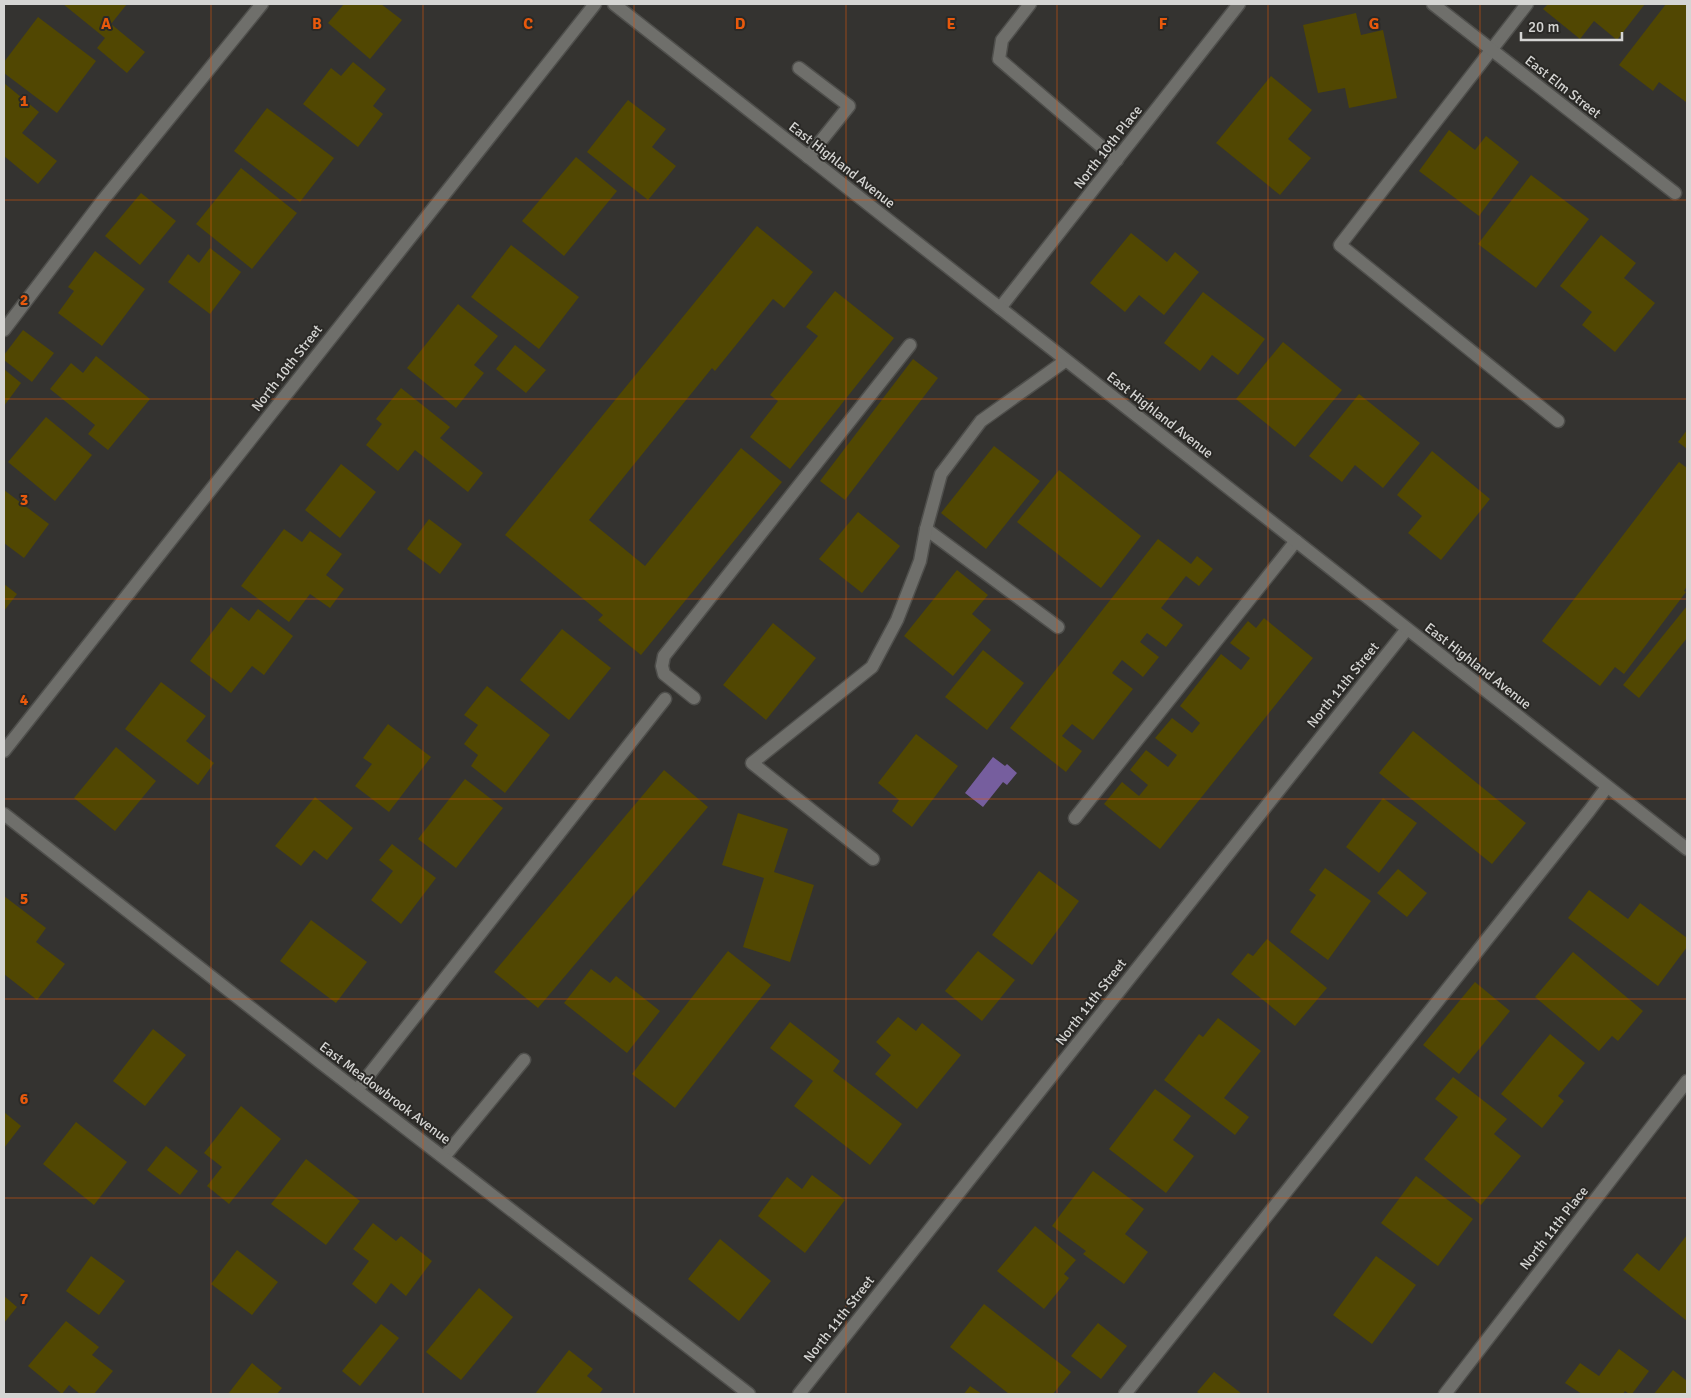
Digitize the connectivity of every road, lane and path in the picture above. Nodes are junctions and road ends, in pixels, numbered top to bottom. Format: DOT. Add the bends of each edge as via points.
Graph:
graph roads {
  1 [pos="262,4"];
  2 [pos="594,4"];
  3 [pos="614,4"];
  4 [pos="1030,4"];
  5 [pos="1239,4"];
  6 [pos="1433,4"];
  7 [pos="1527,4"];
  8 [pos="1492,50"];
  9 [pos="799,68"];
  10 [pos="808,157"];
  11 [pos="1117,160"];
  12 [pos="1675,193"];
  13 [pos="1000,308"];
  14 [pos="4,330"];
  15 [pos="910,345"];
  16 [pos="1065,360"];
  17 [pos="1558,421"];
  18 [pos="926,529"];
  19 [pos="1296,541"];
  20 [pos="1058,627"];
  21 [pos="1407,629"];
  22 [pos="694,698"];
  23 [pos="665,699"];
  24 [pos="4,751"];
  25 [pos="1607,787"];
  26 [pos="4,814"];
  27 [pos="1075,818"];
  28 [pos="1687,850"];
  29 [pos="873,859"];
  30 [pos="524,1060"];
  31 [pos="1687,1081"];
  32 [pos="357,1090"];
  33 [pos="444,1157"];
  34 [pos="749,1394"];
  35 [pos="799,1394"];
  36 [pos="1125,1394"];
  37 [pos="1445,1394"];
  1 -- 14 [label="street" via="103,200"];
  2 -- 24 [label="street, North 10th Street"];
  3 -- 10 [label="street, East Highland Avenue"];
  4 -- 11 [label="street" via="1002,40 999,59"];
  5 -- 11 [label="street, North 10th Place"];
  6 -- 8 [label="street, East Elm Street"];
  7 -- 8 [label="street"];
  8 -- 12 [label="street, East Elm Street"];
  8 -- 17 [label="street" via="1340,245"];
  9 -- 10 [label="street" via="849,106"];
  10 -- 13 [label="street, East Highland Avenue"];
  11 -- 13 [label="street, North 10th Place"];
  13 -- 16 [label="street, East Highland Avenue"];
  15 -- 22 [label="street" via="664,656 664,674"];
  16 -- 18 [label="street" via="981,421 941,474"];
  16 -- 19 [label="street, East Highland Avenue"];
  18 -- 20 [label="street"];
  18 -- 29 [label="street" via="920,561 872,667 752,763"];
  19 -- 21 [label="street, East Highland Avenue"];
  19 -- 27 [label="street"];
  21 -- 25 [label="street, East Highland Avenue"];
  21 -- 35 [label="street, North 11th Street"];
  23 -- 32 [label="street"];
  25 -- 28 [label="street, East Highland Avenue"];
  25 -- 36 [label="street"];
  26 -- 32 [label="street, East Meadowbrook Avenue"];
  30 -- 33 [label="street"];
  31 -- 37 [label="street, North 11th Place"];
  32 -- 33 [label="street, East Meadowbrook Avenue"];
  33 -- 34 [label="street, East Meadowbrook Avenue"];
}
